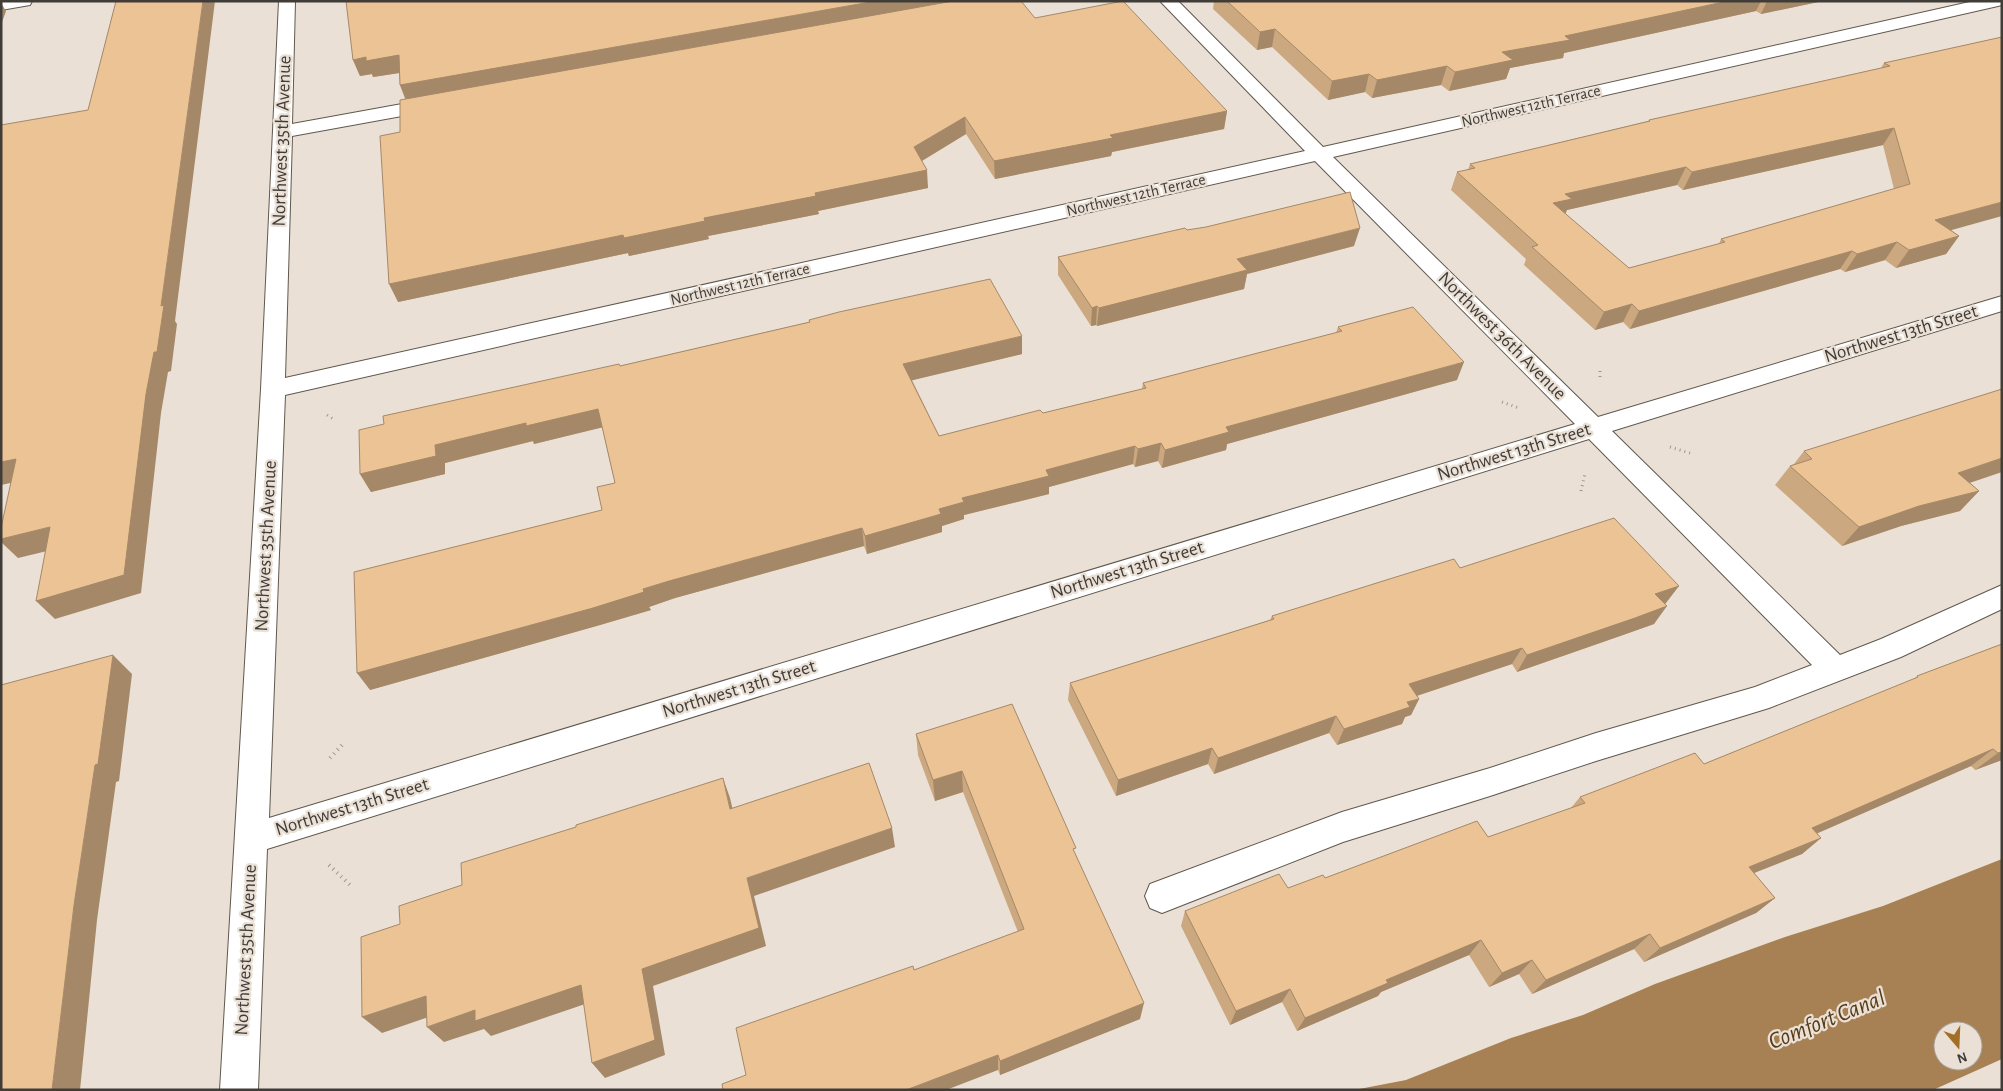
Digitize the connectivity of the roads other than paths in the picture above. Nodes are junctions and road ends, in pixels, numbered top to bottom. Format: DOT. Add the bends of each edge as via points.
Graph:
graph roads {
  1 [pos="24,1"];
  2 [pos="287,1"];
  3 [pos="1168,1"];
  4 [pos="1998,1"];
  5 [pos="1,5"];
  6 [pos="455,101"];
  7 [pos="282,132"];
  8 [pos="1319,154"];
  9 [pos="2002,303"];
  10 [pos="273,388"];
  11 [pos="1595,427"];
  12 [pos="2002,596"];
  13 [pos="1836,670"];
  14 [pos="252,838"];
  15 [pos="1162,896"];
  16 [pos="239,1090"];
  1 -- 5 [label="street"];
  2 -- 7 [label="street, Northwest 35th Avenue"];
  3 -- 8 [label="street, Northwest 36th Avenue"];
  4 -- 8 [label="street, Northwest 12th Terrace"];
  6 -- 7 [label="street"];
  7 -- 10 [label="street, Northwest 35th Avenue"];
  8 -- 10 [label="street, Northwest 12th Terrace"];
  8 -- 11 [label="street, Northwest 36th Avenue"];
  9 -- 11 [label="street, Northwest 13th Street"];
  10 -- 14 [label="street, Northwest 35th Avenue"];
  11 -- 13 [label="street, Northwest 36th Avenue"];
  11 -- 14 [label="street, Northwest 13th Street"];
  12 -- 13 [label="street"];
  13 -- 15 [label="street" via="1758,699 1342,828"];
  14 -- 16 [label="street, Northwest 35th Avenue"];
}
